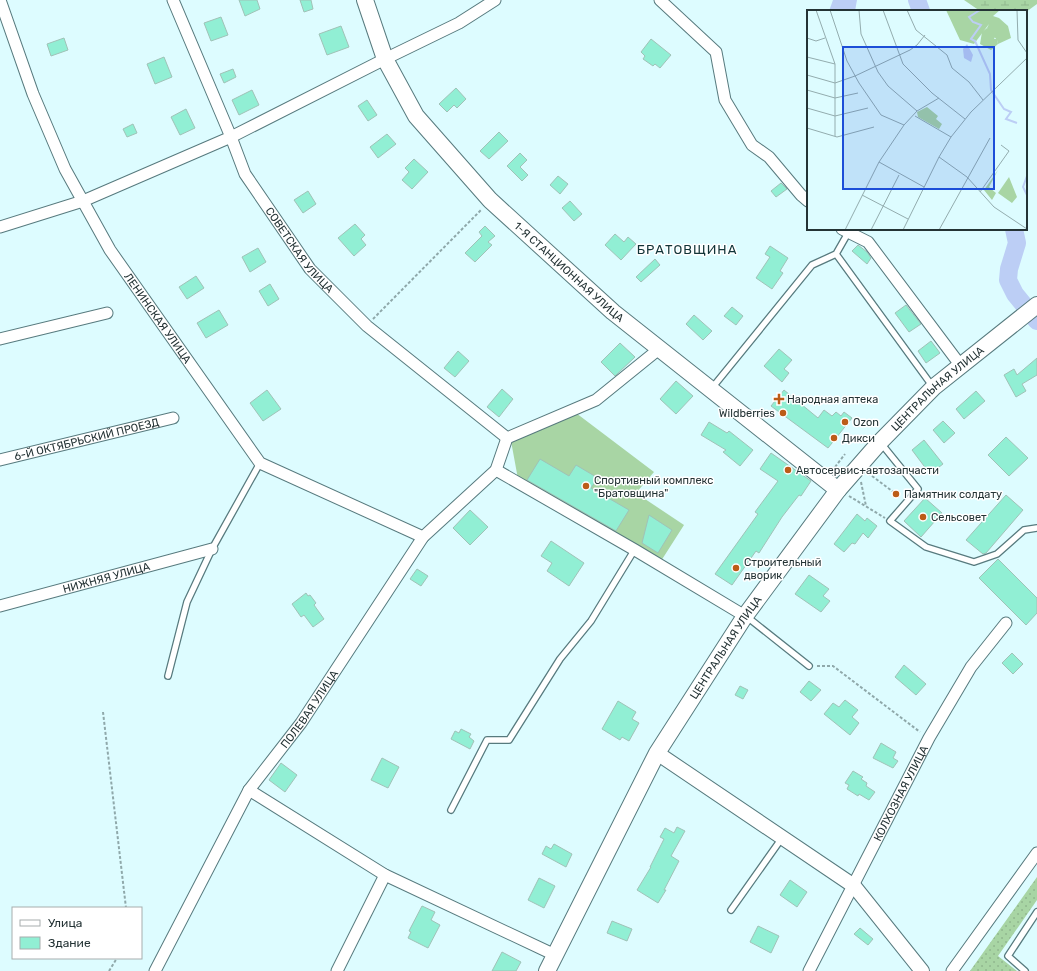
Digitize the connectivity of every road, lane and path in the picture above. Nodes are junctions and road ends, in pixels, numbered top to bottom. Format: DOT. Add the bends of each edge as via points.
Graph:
graph roads {
  1 [pos="0,0"];
  2 [pos="173,0"];
  3 [pos="365,0"];
  4 [pos="495,0"];
  5 [pos="660,0"];
  6 [pos="385,58"];
  7 [pos="231,138"];
  8 [pos="490,200"];
  9 [pos="807,200"];
  10 [pos="83,201"];
  11 [pos="0,227"];
  12 [pos="845,231"];
  13 [pos="836,254"];
  14 [pos="1037,305"];
  15 [pos="107,313"];
  16 [pos="367,326"];
  17 [pos="0,339"];
  18 [pos="659,349"];
  19 [pos="961,366"];
  20 [pos="934,387"];
  21 [pos="711,390"];
  22 [pos="173,418"];
  23 [pos="507,438"];
  24 [pos="880,442"];
  25 [pos="845,454"];
  26 [pos="0,460"];
  27 [pos="260,463"];
  28 [pos="496,470"];
  29 [pos="868,473"];
  30 [pos="825,480"];
  31 [pos="861,481"];
  32 [pos="843,493"];
  33 [pos="896,494"];
  34 [pos="866,506"];
  35 [pos="890,521"];
  36 [pos="1037,528"];
  37 [pos="423,537"];
  38 [pos="636,548"];
  39 [pos="212,549"];
  40 [pos="0,606"];
  41 [pos="745,616"];
  42 [pos="1006,623"];
  43 [pos="809,666"];
  44 [pos="168,676"];
  45 [pos="103,712"];
  46 [pos="929,738"];
  47 [pos="657,753"];
  48 [pos="249,790"];
  49 [pos="451,810"];
  50 [pos="782,838"];
  51 [pos="1037,853"];
  52 [pos="385,875"];
  53 [pos="854,886"];
  54 [pos="126,907"];
  55 [pos="731,910"];
  56 [pos="1037,912"];
  57 [pos="555,955"];
  58 [pos="116,959"];
  59 [pos="109,971"];
  60 [pos="155,971"];
  61 [pos="336,971"];
  62 [pos="547,971"];
  63 [pos="809,971"];
  64 [pos="922,971"];
  65 [pos="952,971"];
  66 [pos="1025,971"];
  1 -- 10 [label="street, ЛЕНИНСКАЯ УЛИЦА" via="33,94 65,169"];
  2 -- 7 [label="street, СОВЕТСКАЯ УЛИЦА"];
  3 -- 6 [label="main road, 1-Я СТАНЦИОННАЯ УЛИЦА"];
  4 -- 6 [label="street" via="459,23"];
  5 -- 9 [label="street" via="716,52 725,100 752,145 769,157"];
  6 -- 7 [label="street"];
  6 -- 8 [label="main road, 1-Я СТАНЦИОННАЯ УЛИЦА" via="416,116"];
  7 -- 10 [label="street"];
  7 -- 16 [label="street, СОВЕТСКАЯ УЛИЦА" via="245,174 310,269"];
  8 -- 16 [label="path"];
  8 -- 18 [label="main road, 1-Я СТАНЦИОННАЯ УЛИЦА" via="613,312"];
  10 -- 11 [label="street"];
  10 -- 27 [label="street, ЛЕНИНСКАЯ УЛИЦА" via="110,250"];
  12 -- 13 [label="lane"];
  12 -- 19 [label="street" via="868,242"];
  13 -- 20 [label="lane"];
  13 -- 21 [label="lane" via="812,265"];
  14 -- 19 [label="main road, ЦЕНТРАЛЬНАЯ УЛИЦА"];
  15 -- 17 [label="street"];
  16 -- 23 [label="street, СОВЕТСКАЯ УЛИЦА"];
  18 -- 21 [label="main road, 1-Я СТАНЦИОННАЯ УЛИЦА"];
  18 -- 23 [label="street" via="596,400"];
  19 -- 20 [label="main road, ЦЕНТРАЛЬНАЯ УЛИЦА"];
  20 -- 24 [label="main road, ЦЕНТРАЛЬНАЯ УЛИЦА"];
  21 -- 30 [label="main road, 1-Я СТАНЦИОННАЯ УЛИЦА"];
  22 -- 26 [label="street, 6-Й ОКТЯБРЬСКИЙ ПРОЕЗД"];
  23 -- 28 [label="street"];
  24 -- 32 [label="main road, ЦЕНТРАЛЬНАЯ УЛИЦА"];
  24 -- 35 [label="lane" via="918,489"];
  25 -- 30 [label="path"];
  27 -- 37 [label="street"];
  27 -- 39 [label="lane"];
  28 -- 37 [label="street, ПОЛЕВАЯ УЛИЦА"];
  28 -- 38 [label="street"];
  29 -- 33 [label="path"];
  30 -- 32 [label="main road, 1-Я СТАНЦИОННАЯ УЛИЦА"];
  31 -- 34 [label="path"];
  32 -- 34 [label="path"];
  32 -- 41 [label="main road, ЦЕНТРАЛЬНАЯ УЛИЦА"];
  34 -- 35 [label="path"];
  35 -- 36 [label="lane" via="926,547 974,562 997,554 1024,530"];
  37 -- 48 [label="street, ПОЛЕВАЯ УЛИЦА" via="301,723"];
  38 -- 41 [label="street"];
  38 -- 49 [label="lane" via="591,621 560,659 508,740 487,740"];
  39 -- 40 [label="street, НИЖНЯЯ УЛИЦА"];
  39 -- 44 [label="lane" via="187,602"];
  41 -- 43 [label="lane"];
  41 -- 47 [label="main road, ЦЕНТРАЛЬНАЯ УЛИЦА"];
  42 -- 46 [label="street, КОЛХОЗНАЯ УЛИЦА" via="971,667"];
  43 -- 46 [label="path" via="833,666"];
  45 -- 54 [label="path"];
  46 -- 53 [label="street, КОЛХОЗНАЯ УЛИЦА"];
  47 -- 50 [label="street"];
  47 -- 57 [label="main road, ЦЕНТРАЛЬНАЯ УЛИЦА"];
  48 -- 52 [label="street"];
  48 -- 60 [label="street, ПОЛЕВАЯ УЛИЦА"];
  50 -- 53 [label="street"];
  50 -- 55 [label="lane"];
  51 -- 65 [label="street"];
  52 -- 57 [label="street"];
  52 -- 61 [label="street"];
  53 -- 63 [label="street, КОЛХОЗНАЯ УЛИЦА"];
  53 -- 64 [label="street"];
  56 -- 66 [label="lane" via="1008,956"];
  57 -- 62 [label="main road, ЦЕНТРАЛЬНАЯ УЛИЦА"];
  58 -- 59 [label="path"];
}
